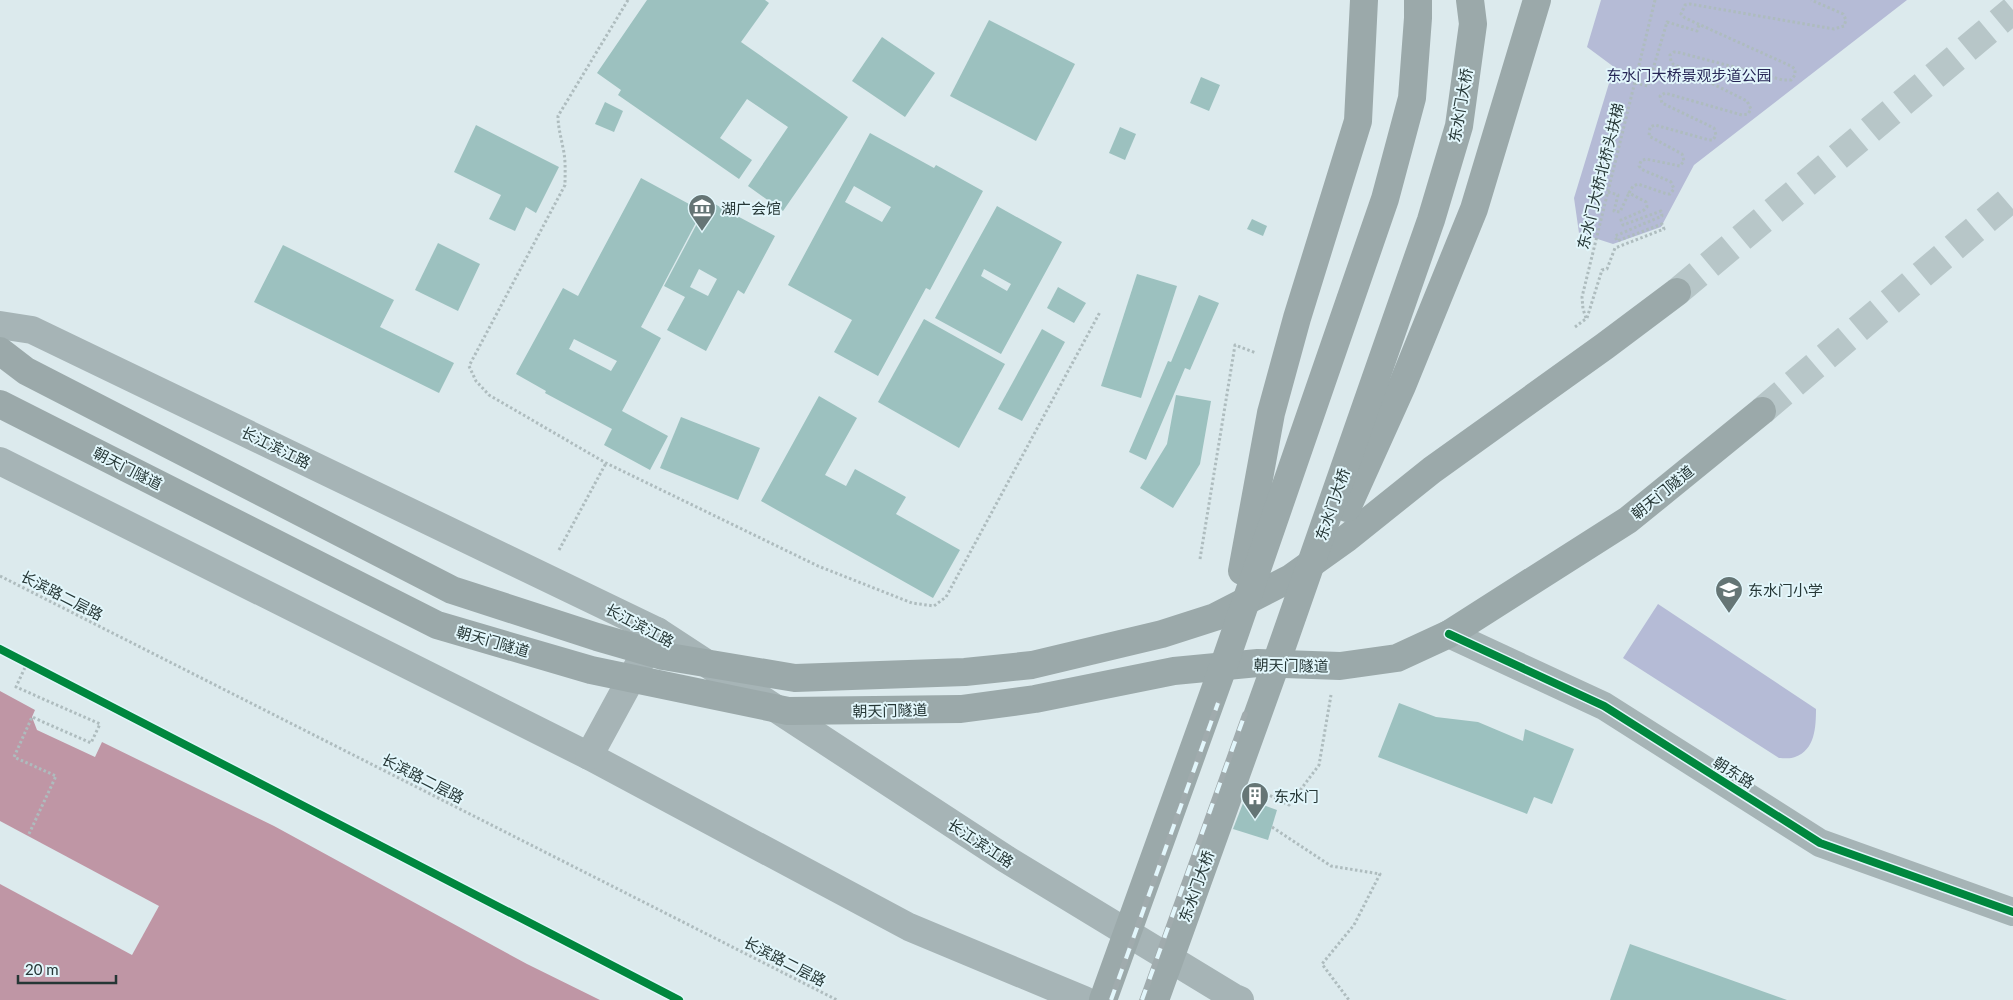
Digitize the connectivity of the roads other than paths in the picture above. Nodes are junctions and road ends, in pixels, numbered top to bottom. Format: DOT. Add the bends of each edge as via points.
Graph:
graph roads {
  1 [pos="1364,0"];
  2 [pos="1418,0"];
  3 [pos="1470,0"];
  4 [pos="1537,0"];
  5 [pos="1677,292"];
  6 [pos="0,325"];
  7 [pos="0,351"];
  8 [pos="2,404"];
  9 [pos="1762,411"];
  10 [pos="0,461"];
  11 [pos="657,631"];
  12 [pos="1449,634"];
  13 [pos="1226,659"];
  14 [pos="1273,672"];
  15 [pos="589,756"];
  16 [pos="2013,912"];
  17 [pos="1084,1000"];
  18 [pos="1103,1000"];
  19 [pos="1155,1000"];
  20 [pos="1240,1000"];
  1 -- 13 [label="main road" via="1358,121 1271,413"];
  2 -- 13 [label="main road" via="1412,98 1385,199"];
  3 -- 14 [label="main road, 东水门大桥" via="1473,24 1459,126 1431,220"];
  4 -- 14 [label="main road" via="1474,209 1402,386"];
  5 -- 7 [label="main road" via="1432,470 1291,578 1215,616 1162,634 1032,664 965,672 795,678 663,656 452,590 26,371"];
  6 -- 11 [label="main road, 长江滨江路" via="32,330"];
  8 -- 12 [label="main road, 朝天门隧道" via="437,625 591,670 788,711 961,709 1035,699 1174,671 1258,663 1359,664 1397,658"];
  9 -- 12 [label="main road, 朝天门隧道" via="1628,520"];
  10 -- 15 [label="main road"];
  11 -- 15 [label="main road"];
  11 -- 20 [label="main road, 长江滨江路" via="1006,859"];
  12 -- 16 [label="main road, 朝东路" via="1604,706 1820,843"];
  13 -- 18 [label="main road"];
  14 -- 19 [label="main road, 东水门大桥"];
  15 -- 17 [label="main road" via="909,927"];
}
